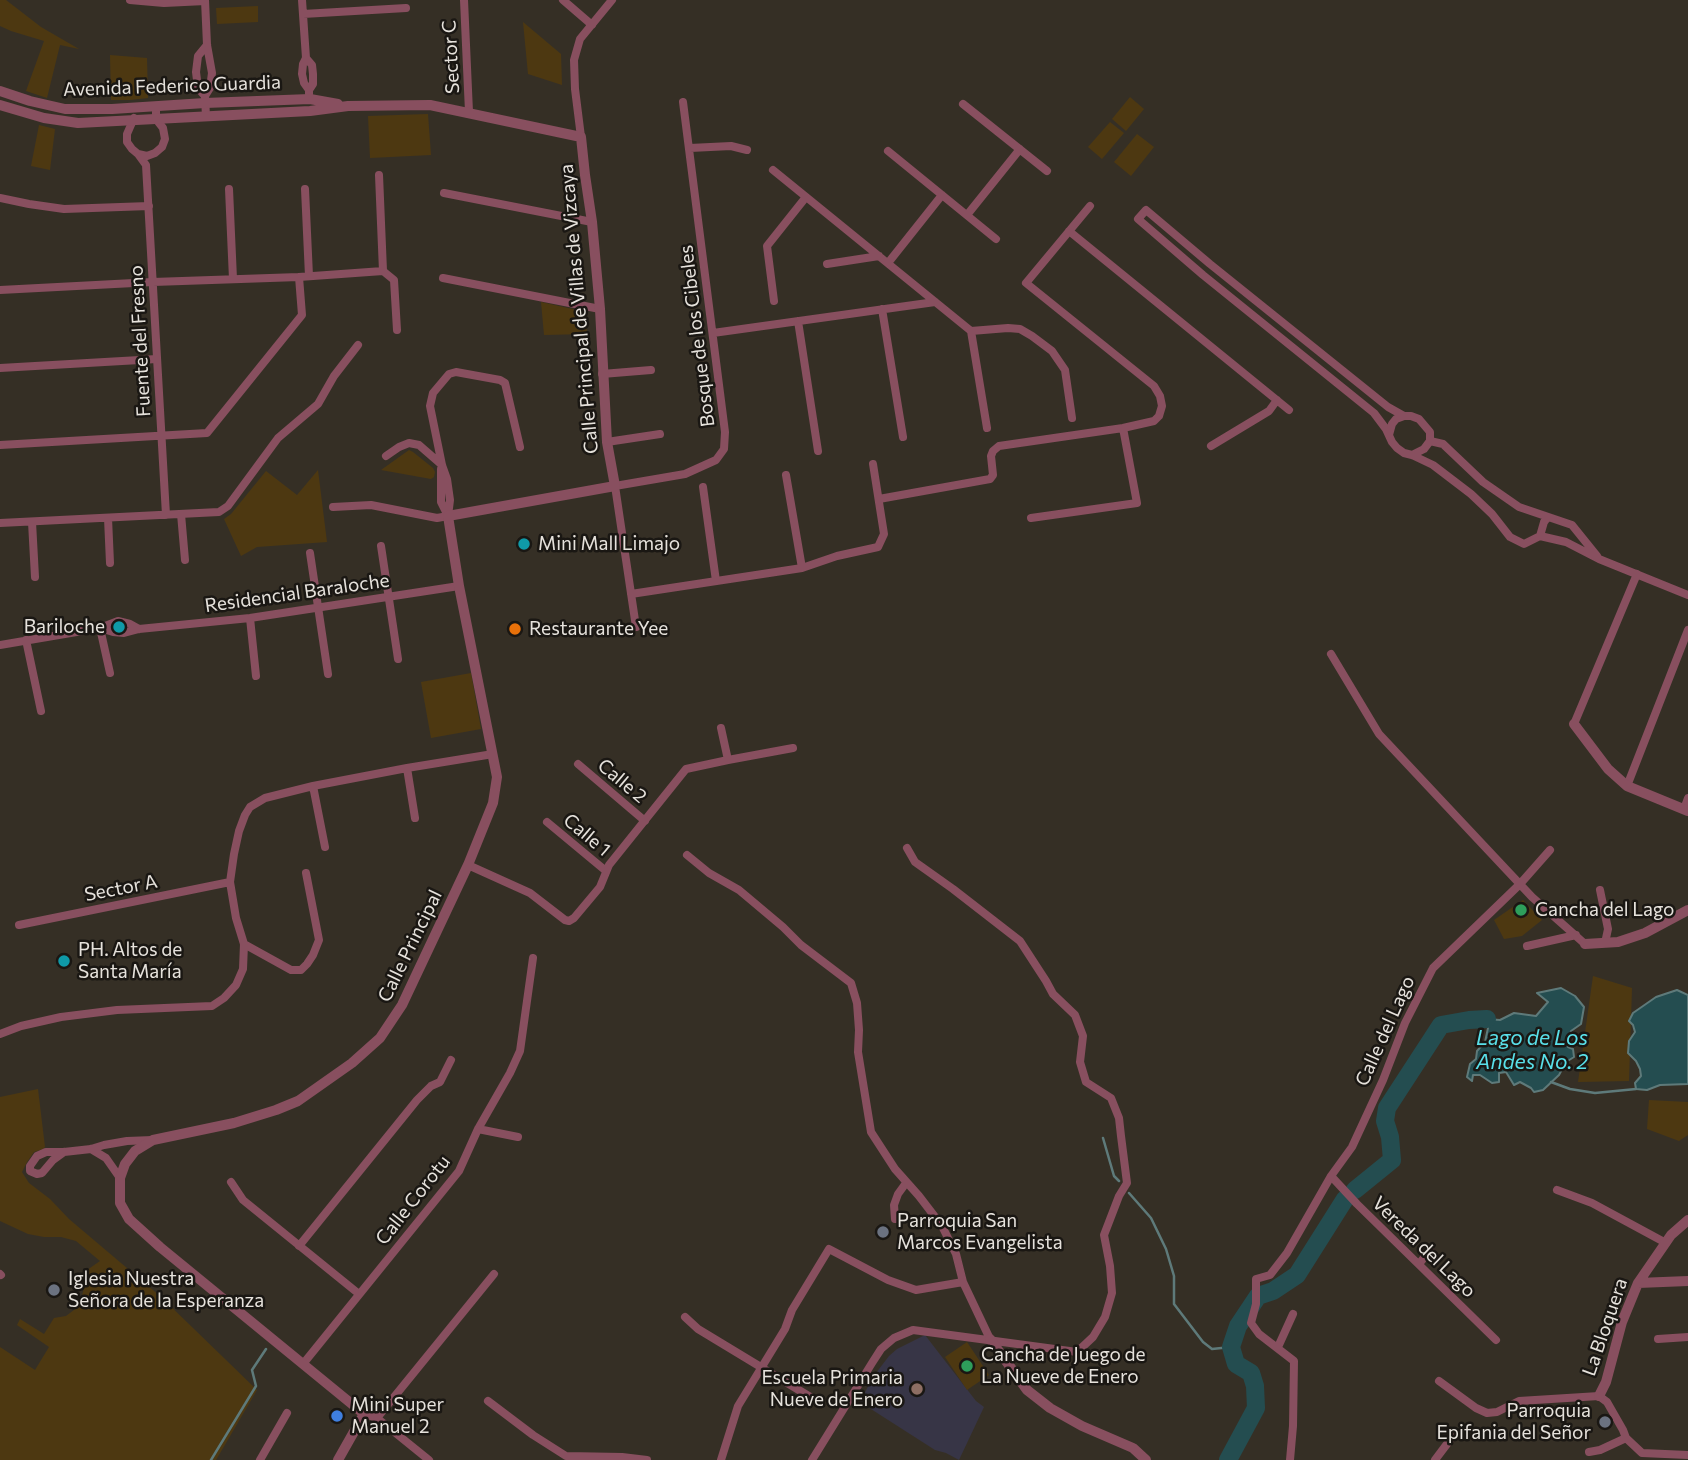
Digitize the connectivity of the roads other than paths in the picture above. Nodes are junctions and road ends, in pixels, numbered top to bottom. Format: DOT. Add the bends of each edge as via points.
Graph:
graph roads {
  1 [pos="130,0"];
  2 [pos="302,0"];
  3 [pos="464,0"];
  4 [pos="562,0"];
  5 [pos="612,0"];
  6 [pos="205,1"];
  7 [pos="407,8"];
  8 [pos="303,14"];
  9 [pos="592,24"];
  10 [pos="206,46"];
  11 [pos="0,91"];
  12 [pos="309,95"];
  13 [pos="205,99"];
  14 [pos="683,102"];
  15 [pos="963,104"];
  16 [pos="0,105"];
  17 [pos="156,106"];
  18 [pos="348,106"];
  19 [pos="133,107"];
  20 [pos="310,111"];
  21 [pos="469,112"];
  22 [pos="206,117"];
  23 [pos="156,119"];
  24 [pos="134,120"];
  25 [pos="581,137"];
  26 [pos="690,148"];
  27 [pos="1020,149"];
  28 [pos="747,150"];
  29 [pos="888,151"];
  30 [pos="155,153"];
  31 [pos="138,154"];
  32 [pos="146,165"];
  33 [pos="773,170"];
  34 [pos="1047,171"];
  35 [pos="379,175"];
  36 [pos="305,188"];
  37 [pos="229,189"];
  38 [pos="444,193"];
  39 [pos="942,195"];
  40 [pos="806,197"];
  41 [pos="0,198"];
  42 [pos="149,206"];
  43 [pos="1090,206"];
  44 [pos="967,215"];
  45 [pos="593,222"];
  46 [pos="1069,232"];
  47 [pos="996,239"];
  48 [pos="878,256"];
  49 [pos="888,263"];
  50 [pos="827,264"];
  51 [pos="1210,264"];
  52 [pos="383,271"];
  53 [pos="1203,275"];
  54 [pos="304,277"];
  55 [pos="443,278"];
  56 [pos="233,279"];
  57 [pos="153,282"];
  58 [pos="911,283"];
  59 [pos="0,290"];
  60 [pos="774,301"];
  61 [pos="935,302"];
  62 [pos="918,304"];
  63 [pos="600,309"];
  64 [pos="881,309"];
  65 [pos="1271,313"];
  66 [pos="798,321"];
  67 [pos="1263,324"];
  68 [pos="397,330"];
  69 [pos="971,331"];
  70 [pos="713,333"];
  71 [pos="358,345"];
  72 [pos="157,359"];
  73 [pos="1333,361"];
  74 [pos="0,368"];
  75 [pos="651,370"];
  76 [pos="1323,373"];
  77 [pos="602,374"];
  78 [pos="1277,400"];
  79 [pos="1289,410"];
  80 [pos="1404,416"];
  81 [pos="1072,418"];
  82 [pos="986,428"];
  83 [pos="1123,428"];
  84 [pos="660,434"];
  85 [pos="1389,435"];
  86 [pos="162,436"];
  87 [pos="903,437"];
  88 [pos="1430,441"];
  89 [pos="607,442"];
  90 [pos="0,445"];
  91 [pos="1211,446"];
  92 [pos="520,447"];
  93 [pos="818,451"];
  94 [pos="1412,455"];
  95 [pos="386,456"];
  96 [pos="873,464"];
  97 [pos="442,465"];
  98 [pos="786,475"];
  99 [pos="615,486"];
  100 [pos="703,487"];
  101 [pos="879,499"];
  102 [pos="333,507"];
  103 [pos="181,514"];
  104 [pos="166,515"];
  105 [pos="449,516"];
  106 [pos="108,518"];
  107 [pos="1031,518"];
  108 [pos="1547,518"];
  109 [pos="32,522"];
  110 [pos="0,523"];
  111 [pos="1567,524"];
  112 [pos="1540,536"];
  113 [pos="1562,541"];
  114 [pos="381,546"];
  115 [pos="310,553"];
  116 [pos="1599,559"];
  117 [pos="185,560"];
  118 [pos="110,563"];
  119 [pos="802,568"];
  120 [pos="1637,574"];
  121 [pos="35,578"];
  122 [pos="716,581"];
  123 [pos="459,586"];
  124 [pos="631,594"];
  125 [pos="1688,595"];
  126 [pos="388,597"];
  127 [pos="318,608"];
  128 [pos="250,618"];
  129 [pos="636,626"];
  130 [pos="100,628"];
  131 [pos="1688,630"];
  132 [pos="26,640"];
  133 [pos="0,645"];
  134 [pos="1331,654"];
  135 [pos="398,659"];
  136 [pos="110,673"];
  137 [pos="328,674"];
  138 [pos="256,676"];
  139 [pos="41,711"];
  140 [pos="1574,724"];
  141 [pos="721,728"];
  142 [pos="793,748"];
  143 [pos="493,754"];
  144 [pos="728,760"];
  145 [pos="578,764"];
  146 [pos="407,768"];
  147 [pos="313,786"];
  148 [pos="1627,786"];
  149 [pos="1687,806"];
  150 [pos="415,817"];
  151 [pos="645,821"];
  152 [pos="547,822"];
  153 [pos="325,847"];
  154 [pos="907,848"];
  155 [pos="1550,850"];
  156 [pos="687,855"];
  157 [pos="468,865"];
  158 [pos="606,871"];
  159 [pos="306,873"];
  160 [pos="230,882"];
  161 [pos="1520,884"];
  162 [pos="1600,890"];
  163 [pos="1688,910"];
  164 [pos="19,925"];
  165 [pos="1576,936"];
  166 [pos="1605,943"];
  167 [pos="244,944"];
  168 [pos="1586,944"];
  169 [pos="1527,946"];
  170 [pos="533,958"];
  171 [pos="0,1034"];
  172 [pos="451,1060"];
  173 [pos="478,1129"];
  174 [pos="518,1137"];
  175 [pos="153,1140"];
  176 [pos="91,1149"];
  177 [pos="64,1153"];
  178 [pos="1331,1176"];
  179 [pos="120,1178"];
  180 [pos="231,1182"];
  181 [pos="906,1183"];
  182 [pos="1557,1190"];
  183 [pos="895,1219"];
  184 [pos="1688,1220"];
  185 [pos="1665,1243"];
  186 [pos="299,1246"];
  187 [pos="1430,1250"];
  188 [pos="1419,1265"];
  189 [pos="494,1274"];
  190 [pos="1688,1281"];
  191 [pos="963,1282"];
  192 [pos="1638,1283"];
  193 [pos="359,1294"];
  194 [pos="1293,1314"];
  195 [pos="685,1317"];
  196 [pos="1688,1337"];
  197 [pos="990,1339"];
  198 [pos="1658,1339"];
  199 [pos="1496,1340"];
  200 [pos="1278,1347"];
  201 [pos="303,1364"];
  202 [pos="761,1368"];
  203 [pos="1439,1381"];
  204 [pos="1599,1396"];
  205 [pos="812,1398"];
  206 [pos="488,1401"];
  207 [pos="286,1413"];
  208 [pos="364,1414"];
  209 [pos="377,1418"];
  210 [pos="1453,1436"];
  211 [pos="1626,1437"];
  212 [pos="1589,1452"];
  213 [pos="1688,1455"];
  214 [pos="260,1460"];
  215 [pos="338,1460"];
  216 [pos="429,1460"];
  217 [pos="647,1460"];
  218 [pos="720,1460"];
  219 [pos="812,1460"];
  220 [pos="1146,1460"];
  221 [pos="1290,1460"];
  222 [pos="1435,1460"];
  1 -- 6 [label="street"];
  2 -- 8 [label="street"];
  3 -- 21 [label="street, Sector C"];
  4 -- 9 [label="street"];
  5 -- 9 [label="street, Calle Principal de Villas de Vizcaya"];
  6 -- 10 [label="street"];
  7 -- 8 [label="street"];
  8 -- 12 [label="street" via="306,58 302,74"];
  9 -- 25 [label="street, Calle Principal de Villas de Vizcaya" via="580,39 574,60"];
  10 -- 13 [label="street" via="212,73"];
  10 -- 13 [label="street" via="198,56 196,72"];
  11 -- 19 [label="street, Avenida Federico Guardia" via="65,109"];
  12 -- 13 [label="street, Avenida Federico Guardia"];
  12 -- 18 [label="street, Avenida Federico Guardia"];
  12 -- 20 [label="street"];
  13 -- 17 [label="street, Avenida Federico Guardia"];
  13 -- 22 [label="street"];
  14 -- 26 [label="street, Bosque de los Cibeles"];
  15 -- 27 [label="street"];
  16 -- 24 [label="street, Avenida Federico Guardia" via="62,122"];
  17 -- 19 [label="street, Avenida Federico Guardia"];
  17 -- 23 [label="street"];
  18 -- 20 [label="street, Avenida Federico Guardia"];
  18 -- 21 [label="street, Avenida Federico Guardia" via="430,105"];
  19 -- 24 [label="street"];
  20 -- 22 [label="street, Avenida Federico Guardia"];
  21 -- 25 [label="street, Avenida Federico Guardia"];
  22 -- 23 [label="street, Avenida Federico Guardia"];
  23 -- 24 [label="street, Avenida Federico Guardia"];
  23 -- 30 [label="street" via="165,139"];
  24 -- 31 [label="street" via="127,142"];
  25 -- 45 [label="street, Calle Principal de Villas de Vizcaya"];
  26 -- 28 [label="street"];
  26 -- 70 [label="street, Bosque de los Cibeles"];
  27 -- 34 [label="street"];
  27 -- 44 [label="street"];
  29 -- 39 [label="street"];
  30 -- 31 [label="street"];
  30 -- 32 [label="street"];
  31 -- 32 [label="street"];
  32 -- 42 [label="street, Fuente del Fresno"];
  33 -- 40 [label="street"];
  35 -- 52 [label="street"];
  36 -- 54 [label="street"];
  37 -- 56 [label="street"];
  38 -- 45 [label="street"];
  39 -- 44 [label="street"];
  39 -- 49 [label="street"];
  40 -- 48 [label="street"];
  40 -- 60 [label="street" via="767,246"];
  41 -- 42 [label="street" via="64,209"];
  42 -- 57 [label="street, Fuente del Fresno"];
  43 -- 46 [label="street"];
  44 -- 47 [label="street"];
  45 -- 63 [label="street, Calle Principal de Villas de Vizcaya"];
  46 -- 78 [label="street"];
  46 -- 83 [label="street" via="1026,283 1154,386 1160,396 1159,416"];
  48 -- 49 [label="street"];
  48 -- 50 [label="street"];
  49 -- 58 [label="street"];
  51 -- 53 [label="street"];
  51 -- 53 [label="street" via="1146,210 1138,219"];
  51 -- 65 [label="street"];
  52 -- 54 [label="street"];
  52 -- 68 [label="street" via="394,280"];
  53 -- 67 [label="street"];
  54 -- 56 [label="street"];
  54 -- 86 [label="street" via="302,315 207,433"];
  55 -- 63 [label="street"];
  56 -- 57 [label="street"];
  57 -- 59 [label="street"];
  57 -- 72 [label="street, Fuente del Fresno"];
  58 -- 61 [label="street"];
  58 -- 62 [label="street"];
  61 -- 62 [label="street"];
  61 -- 69 [label="street"];
  62 -- 64 [label="street"];
  63 -- 77 [label="street, Calle Principal de Villas de Vizcaya"];
  64 -- 66 [label="street"];
  64 -- 87 [label="street"];
  65 -- 67 [label="street"];
  65 -- 73 [label="street"];
  66 -- 70 [label="street"];
  66 -- 93 [label="street"];
  67 -- 76 [label="street"];
  69 -- 81 [label="street" via="1020,329 1052,351 1065,370"];
  69 -- 82 [label="street"];
  70 -- 99 [label="street, Bosque de los Cibeles" via="724,449 716,460 685,474"];
  71 -- 103 [label="street" via="318,404 278,438 228,506 219,512"];
  72 -- 74 [label="street"];
  72 -- 86 [label="street, Fuente del Fresno"];
  73 -- 76 [label="street"];
  73 -- 80 [label="street"];
  75 -- 77 [label="street"];
  76 -- 85 [label="street" via="1374,413"];
  77 -- 89 [label="street, Calle Principal de Villas de Vizcaya"];
  78 -- 79 [label="street"];
  78 -- 91 [label="street" via="1269,411"];
  80 -- 85 [label="street" via="1392,424"];
  80 -- 88 [label="street" via="1419,419 1430,432"];
  83 -- 101 [label="street" via="999,446 991,456 990,480"];
  83 -- 107 [label="street" via="1137,503"];
  84 -- 89 [label="street"];
  85 -- 94 [label="street" via="1397,448"];
  86 -- 90 [label="street"];
  86 -- 104 [label="street, Fuente del Fresno"];
  88 -- 94 [label="street"];
  88 -- 108 [label="street" via="1443,444 1483,482 1519,507"];
  89 -- 99 [label="street, Calle Principal de Villas de Vizcaya"];
  92 -- 97 [label="street" via="505,383 456,372 449,374 430,399"];
  94 -- 112 [label="street" via="1471,494 1510,537 1524,544"];
  95 -- 97 [label="street" via="409,443"];
  96 -- 101 [label="street"];
  97 -- 105 [label="street" via="441,502"];
  98 -- 119 [label="street"];
  99 -- 105 [label="street"];
  99 -- 124 [label="street, Calle Principal de Villas de Vizcaya"];
  100 -- 122 [label="street"];
  101 -- 119 [label="street" via="884,534 878,547"];
  102 -- 105 [label="street" via="371,505 437,518"];
  103 -- 104 [label="street"];
  103 -- 117 [label="street"];
  104 -- 106 [label="street"];
  105 -- 123 [label="street, Calle Principal"];
  106 -- 109 [label="street"];
  106 -- 118 [label="street"];
  108 -- 111 [label="street"];
  108 -- 112 [label="street"];
  109 -- 110 [label="street"];
  109 -- 121 [label="street"];
  111 -- 113 [label="street"];
  111 -- 116 [label="street"];
  112 -- 113 [label="street"];
  113 -- 116 [label="street"];
  114 -- 126 [label="street"];
  115 -- 127 [label="street"];
  116 -- 120 [label="street"];
  119 -- 122 [label="street"];
  120 -- 125 [label="street"];
  120 -- 140 [label="street"];
  122 -- 124 [label="street"];
  123 -- 126 [label="street, Residencial Baraloche"];
  123 -- 143 [label="street, Calle Principal"];
  124 -- 129 [label="street, Calle Principal de Villas de Vizcaya"];
  126 -- 127 [label="street, Residencial Baraloche"];
  126 -- 135 [label="street"];
  127 -- 128 [label="street, Residencial Baraloche"];
  127 -- 137 [label="street"];
  128 -- 130 [label="street, Residencial Baraloche" via="124,633"];
  128 -- 138 [label="street"];
  130 -- 132 [label="street, Residencial Baraloche"];
  130 -- 136 [label="street"];
  131 -- 148 [label="street"];
  132 -- 133 [label="street, Residencial Baraloche"];
  132 -- 139 [label="street"];
  134 -- 161 [label="street" via="1379,734"];
  140 -- 148 [label="street"];
  141 -- 144 [label="street"];
  142 -- 144 [label="street"];
  143 -- 146 [label="street"];
  143 -- 157 [label="street, Calle Principal" via="497,777 494,803"];
  144 -- 151 [label="street" via="686,769"];
  145 -- 151 [label="street, Calle 2"];
  146 -- 147 [label="street"];
  146 -- 150 [label="street"];
  147 -- 153 [label="street"];
  147 -- 160 [label="street" via="265,798 250,807 239,831"];
  148 -- 149 [label="street"];
  151 -- 158 [label="street"];
  152 -- 158 [label="street, Calle 1"];
  154 -- 197 [label="street" via="915,862 1020,941 1052,994 1075,1015 1083,1036 1080,1062 1086,1082 1111,1098 1119,1118 1127,1183 1104,1235 1112,1293 1105,1317 1077,1352"];
  155 -- 161 [label="street, Calle del Lago"];
  156 -- 181 [label="street" via="739,890 851,983 871,1132"];
  157 -- 158 [label="street" via="530,893 569,921 600,887"];
  157 -- 175 [label="street, Calle Principal" via="402,1005 380,1038 352,1063 298,1101 276,1110"];
  159 -- 167 [label="street" via="319,940 307,964 291,971"];
  160 -- 164 [label="street, Sector A"];
  160 -- 167 [label="street"];
  161 -- 165 [label="street"];
  161 -- 178 [label="street, Calle del Lago" via="1433,968 1352,1147"];
  162 -- 166 [label="street" via="1608,929"];
  163 -- 166 [label="street" via="1646,933"];
  165 -- 168 [label="street"];
  165 -- 169 [label="street"];
  166 -- 168 [label="street"];
  167 -- 171 [label="street" via="243,969 236,985 212,1006 61,1017"];
  170 -- 173 [label="street, Calle Corotu" via="520,1051"];
  172 -- 186 [label="street" via="440,1082 417,1100"];
  173 -- 174 [label="street"];
  173 -- 193 [label="street, Calle Corotu" via="459,1171"];
  175 -- 176 [label="street"];
  175 -- 179 [label="street, Calle Principal" via="135,1151"];
  176 -- 177 [label="street"];
  176 -- 179 [label="street" via="106,1158"];
  178 -- 188 [label="street, Vereda del Lago"];
  178 -- 200 [label="street, Calle del Lago" via="1287,1253 1270,1275 1256,1279 1251,1323"];
  179 -- 201 [label="street" via="120,1203 129,1219"];
  180 -- 186 [label="street" via="243,1200"];
  181 -- 183 [label="street" via="894,1205"];
  181 -- 191 [label="street" via="942,1226"];
  182 -- 185 [label="street" via="1592,1203"];
  184 -- 185 [label="street, La Bloquera"];
  185 -- 192 [label="street, La Bloquera"];
  186 -- 193 [label="street"];
  187 -- 188 [label="street"];
  188 -- 199 [label="street, Vereda del Lago"];
  189 -- 209 [label="street"];
  190 -- 192 [label="street"];
  191 -- 197 [label="street"];
  191 -- 202 [label="street" via="916,1290 829,1249"];
  192 -- 204 [label="street, La Bloquera"];
  193 -- 201 [label="street, Calle Corotu"];
  194 -- 200 [label="street"];
  195 -- 202 [label="street"];
  196 -- 198 [label="street"];
  197 -- 219 [label="street" via="913,1330 894,1338 881,1349"];
  197 -- 220 [label="street" via="1027,1390 1042,1402 1133,1448"];
  200 -- 221 [label="street" via="1294,1361"];
  201 -- 208 [label="street"];
  202 -- 205 [label="street"];
  202 -- 218 [label="street" via="738,1406"];
  203 -- 204 [label="street, La Bloquera" via="1487,1413 1519,1401"];
  204 -- 211 [label="street"];
  206 -- 217 [label="street" via="566,1456"];
  207 -- 214 [label="street"];
  208 -- 209 [label="street"];
  208 -- 215 [label="street"];
  209 -- 216 [label="street"];
  210 -- 222 [label="street"];
  211 -- 212 [label="street"];
  211 -- 213 [label="street" via="1642,1453"];
}
